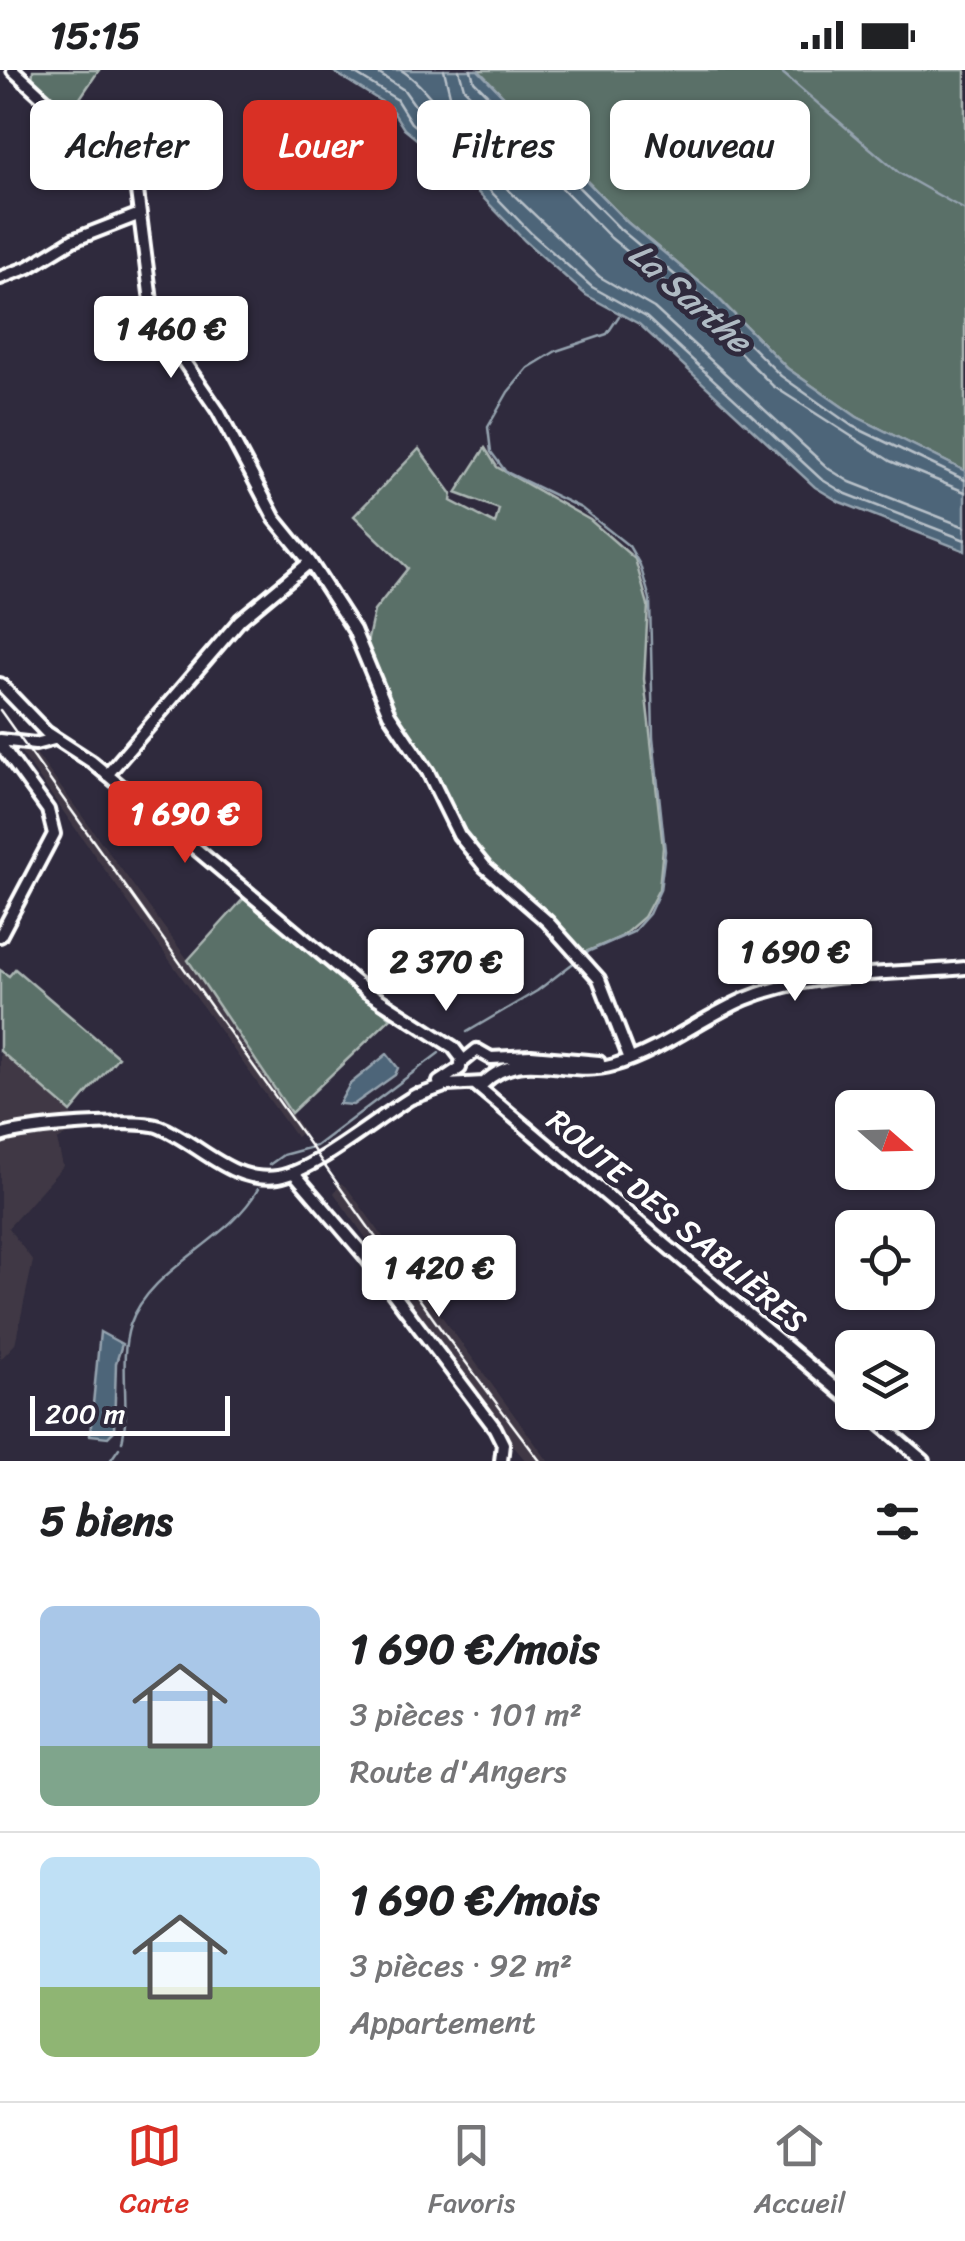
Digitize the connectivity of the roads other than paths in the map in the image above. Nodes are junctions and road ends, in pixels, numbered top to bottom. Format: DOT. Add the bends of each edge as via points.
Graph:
graph roads {
  1 [pos="13,70"];
  2 [pos="140,214"];
  3 [pos="0,278"];
  4 [pos="309,561"];
  5 [pos="0,684"];
  6 [pos="54,738"];
  7 [pos="0,742"];
  8 [pos="107,774"];
  9 [pos="0,936"];
  10 [pos="965,968"];
  11 [pos="490,1058"];
  12 [pos="630,1058"];
  13 [pos="465,1060"];
  14 [pos="490,1076"];
  15 [pos="472,1083"];
  16 [pos="410,1098"];
  17 [pos="516,1116"];
  18 [pos="0,1140"];
  19 [pos="298,1171"];
  20 [pos="835,1388"];
  21 [pos="887,1430"];
  22 [pos="501,1461"];
  23 [pos="924,1461"];
  1 -- 2 [label="street" via="136,183"];
  2 -- 3 [label="street"];
  2 -- 4 [label="street" via="153,317 218,411 275,519"];
  4 -- 8 [label="street" via="240,620"];
  4 -- 12 [label="street" via="354,630 390,714 459,835 599,979"];
  5 -- 6 [label="street"];
  6 -- 7 [label="street"];
  6 -- 8 [label="street"];
  7 -- 9 [label="street" via="54,828"];
  8 -- 13 [label="street" via="400,1016"];
  10 -- 12 [label="street" via="854,974 783,987"];
  11 -- 12 [label="street"];
  11 -- 13 [label="street" via="482,1051"];
  11 -- 14 [label="street"];
  12 -- 14 [label="street" via="597,1069 524,1065"];
  13 -- 15 [label="street"];
  13 -- 16 [label="street"];
  14 -- 15 [label="street"];
  14 -- 17 [label="street, ROUTE DES SABLIÈRES"];
  15 -- 16 [label="street"];
  15 -- 17 [label="street, ROUTE DES SABLIÈRES"];
  16 -- 19 [label="street"];
  17 -- 20 [label="street, ROUTE DES SABLIÈRES"];
  18 -- 19 [label="street" via="137,1122 164,1129 244,1174 273,1178"];
  19 -- 22 [label="street" via="495,1428 503,1444"];
  21 -- 23 [label="street"];
}
